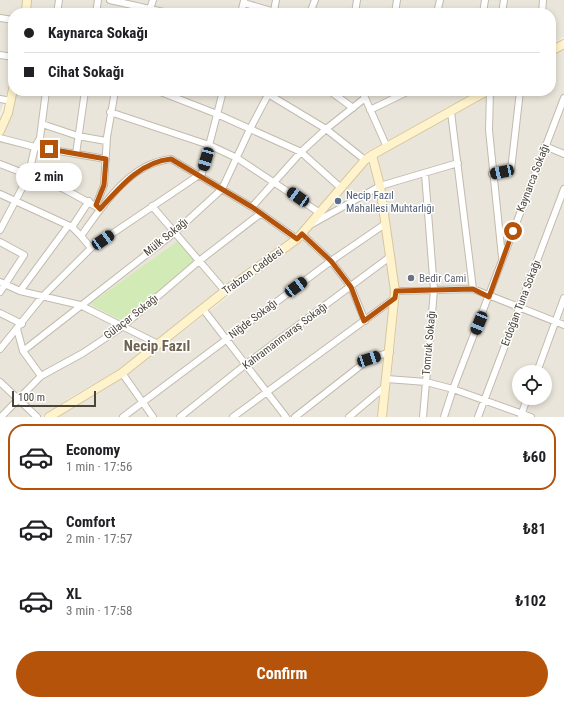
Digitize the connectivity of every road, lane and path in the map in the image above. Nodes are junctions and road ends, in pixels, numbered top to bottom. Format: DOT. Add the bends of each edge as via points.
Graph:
graph roads {
  1 [pos="110,0"];
  2 [pos="244,2"];
  3 [pos="139,8"];
  4 [pos="263,8"];
  5 [pos="12,96"];
  6 [pos="45,96"];
  7 [pos="84,96"];
  8 [pos="115,96"];
  9 [pos="171,96"];
  10 [pos="222,96"];
  11 [pos="267,96"];
  12 [pos="274,96"];
  13 [pos="337,96"];
  14 [pos="399,96"];
  15 [pos="474,96"];
  16 [pos="489,96"];
  17 [pos="519,96"];
  18 [pos="365,98"];
  19 [pos="564,98"];
  20 [pos="0,99"];
  21 [pos="11,102"];
  22 [pos="354,108"];
  23 [pos="370,110"];
  24 [pos="110,112"];
  25 [pos="451,112"];
  26 [pos="217,114"];
  27 [pos="42,124"];
  28 [pos="250,129"];
  29 [pos="326,129"];
  30 [pos="0,132"];
  31 [pos="78,136"];
  32 [pos="0,138"];
  33 [pos="106,141"];
  34 [pos="209,144"];
  35 [pos="386,145"];
  36 [pos="545,146"];
  37 [pos="35,147"];
  38 [pos="302,152"];
  39 [pos="76,154"];
  40 [pos="372,154"];
  41 [pos="564,154"];
  42 [pos="238,158"];
  43 [pos="106,159"];
  44 [pos="365,160"];
  45 [pos="458,163"];
  46 [pos="0,164"];
  47 [pos="425,174"];
  48 [pos="492,174"];
  49 [pos="198,176"];
  50 [pos="28,177"];
  51 [pos="276,182"];
  52 [pos="380,186"];
  53 [pos="341,188"];
  54 [pos="222,189"];
  55 [pos="564,189"];
  56 [pos="0,194"];
  57 [pos="16,201"];
  58 [pos="89,201"];
  59 [pos="152,206"];
  60 [pos="98,207"];
  61 [pos="252,207"];
  62 [pos="320,213"];
  63 [pos="260,214"];
  64 [pos="385,224"];
  65 [pos="308,226"];
  66 [pos="70,227"];
  67 [pos="0,230"];
  68 [pos="174,233"];
  69 [pos="81,236"];
  70 [pos="299,236"];
  71 [pos="0,242"];
  72 [pos="90,248"];
  73 [pos="391,256"];
  74 [pos="502,259"];
  75 [pos="200,261"];
  76 [pos="331,261"];
  77 [pos="3,284"];
  78 [pos="351,287"];
  79 [pos="473,289"];
  80 [pos="434,290"];
  81 [pos="20,291"];
  82 [pos="225,291"];
  83 [pos="0,292"];
  84 [pos="395,294"];
  85 [pos="42,297"];
  86 [pos="489,297"];
  87 [pos="564,298"];
  88 [pos="80,305"];
  89 [pos="203,309"];
  90 [pos="520,309"];
  91 [pos="0,313"];
  92 [pos="364,321"];
  93 [pos="555,321"];
  94 [pos="22,324"];
  95 [pos="564,325"];
  96 [pos="122,327"];
  97 [pos="17,330"];
  98 [pos="226,339"];
  99 [pos="158,344"];
  100 [pos="0,350"];
  101 [pos="23,351"];
  102 [pos="390,352"];
  103 [pos="245,365"];
  104 [pos="539,365"];
  105 [pos="122,373"];
  106 [pos="41,376"];
  107 [pos="0,382"];
  108 [pos="387,382"];
  109 [pos="426,382"];
  110 [pos="453,389"];
  111 [pos="266,392"];
  112 [pos="19,398"];
  113 [pos="484,399"];
  114 [pos="142,403"];
  115 [pos="525,405"];
  116 [pos="521,415"];
  117 [pos="1,417"];
  118 [pos="37,417"];
  119 [pos="49,417"];
  120 [pos="123,417"];
  121 [pos="153,417"];
  122 [pos="180,417"];
  123 [pos="233,417"];
  124 [pos="286,417"];
  125 [pos="295,417"];
  126 [pos="349,417"];
  127 [pos="382,417"];
  128 [pos="423,417"];
  129 [pos="444,417"];
  130 [pos="478,417"];
  131 [pos="531,417"];
  1 -- 3 [label="street"];
  2 -- 4 [label="street"];
  5 -- 21 [label="main road"];
  6 -- 27 [label="street"];
  7 -- 31 [label="street"];
  8 -- 24 [label="street"];
  9 -- 26 [label="street"];
  10 -- 26 [label="street"];
  11 -- 28 [label="street, Mülk Sokağı"];
  12 -- 29 [label="street"];
  13 -- 22 [label="street"];
  14 -- 23 [label="street"];
  15 -- 25 [label="main road, Trabzon Caddesi"];
  16 -- 48 [label="street"];
  17 -- 48 [label="street" via="511,170"];
  18 -- 22 [label="street"];
  18 -- 23 [label="street"];
  19 -- 36 [label="street, Kaynarca Sokağı"];
  20 -- 21 [label="street"];
  21 -- 30 [label="main road"];
  22 -- 29 [label="street"];
  23 -- 35 [label="street"];
  24 -- 33 [label="street"];
  24 -- 34 [label="street"];
  25 -- 35 [label="main road, Trabzon Caddesi"];
  25 -- 45 [label="street"];
  26 -- 28 [label="street"];
  26 -- 34 [label="street"];
  27 -- 31 [label="street"];
  27 -- 37 [label="street" via="40,138"];
  28 -- 38 [label="street"];
  28 -- 42 [label="street, Mülk Sokağı"];
  29 -- 38 [label="street"];
  29 -- 44 [label="street"];
  31 -- 33 [label="street"];
  31 -- 39 [label="street"];
  32 -- 37 [label="street"];
  33 -- 43 [label="street"];
  34 -- 42 [label="street"];
  34 -- 49 [label="street" via="202,173"];
  35 -- 40 [label="main road, Trabzon Caddesi"];
  36 -- 41 [label="street"];
  36 -- 74 [label="street, Kaynarca Sokağı"];
  37 -- 39 [label="street"];
  37 -- 50 [label="street"];
  38 -- 51 [label="street"];
  38 -- 53 [label="street"];
  39 -- 43 [label="street"];
  40 -- 44 [label="main road, Trabzon Caddesi"];
  40 -- 52 [label="main road"];
  42 -- 51 [label="street"];
  42 -- 54 [label="street, Mülk Sokağı"];
  43 -- 60 [label="street" via="104,185"];
  44 -- 53 [label="main road, Trabzon Caddesi"];
  45 -- 47 [label="street"];
  45 -- 79 [label="street"];
  46 -- 50 [label="street"];
  47 -- 52 [label="street"];
  47 -- 80 [label="street, Tomruk Sokağı"];
  48 -- 74 [label="street"];
  49 -- 54 [label="street"];
  49 -- 59 [label="street"];
  49 -- 60 [label="street" via="171,159 163,160 130,176"];
  50 -- 57 [label="street"];
  50 -- 58 [label="street" via="64,189"];
  51 -- 61 [label="street"];
  51 -- 62 [label="street"];
  52 -- 64 [label="main road"];
  52 -- 65 [label="street"];
  53 -- 62 [label="main road, Trabzon Caddesi"];
  54 -- 61 [label="street"];
  54 -- 68 [label="street, Mülk Sokağı"];
  55 -- 90 [label="street, Erdoğan Tuna Sokağı"];
  56 -- 57 [label="street"];
  57 -- 66 [label="street"];
  57 -- 67 [label="street"];
  58 -- 60 [label="street"];
  58 -- 66 [label="street"];
  59 -- 68 [label="street"];
  59 -- 72 [label="street"];
  60 -- 69 [label="street"];
  61 -- 63 [label="street"];
  62 -- 65 [label="main road, Trabzon Caddesi"];
  63 -- 70 [label="street"];
  63 -- 75 [label="street, Gülaçar Sokağı"];
  64 -- 73 [label="main road"];
  64 -- 76 [label="street, Niğde Sokağı"];
  65 -- 70 [label="main road, Trabzon Caddesi"];
  66 -- 69 [label="street"];
  66 -- 81 [label="street"];
  68 -- 75 [label="street"];
  68 -- 88 [label="street, Mülk Sokağı"];
  69 -- 72 [label="street"];
  70 -- 76 [label="street"];
  70 -- 82 [label="main road, Trabzon Caddesi"];
  71 -- 77 [label="street" via="24,255"];
  72 -- 85 [label="street"];
  73 -- 78 [label="street, Kahramanmaraş Sokağı"];
  73 -- 84 [label="main road"];
  74 -- 86 [label="street, Kaynarca Sokağı"];
  75 -- 82 [label="street"];
  75 -- 96 [label="street, Gülaçar Sokağı"];
  76 -- 78 [label="street"];
  76 -- 98 [label="street, Niğde Sokağı"];
  77 -- 81 [label="street"];
  77 -- 83 [label="street"];
  78 -- 92 [label="street"];
  78 -- 103 [label="street, Kahramanmaraş Sokağı"];
  79 -- 80 [label="street"];
  79 -- 86 [label="street"];
  80 -- 84 [label="street"];
  80 -- 109 [label="street, Tomruk Sokağı"];
  81 -- 85 [label="street"];
  82 -- 89 [label="main road, Trabzon Caddesi"];
  84 -- 92 [label="street"];
  84 -- 102 [label="main road"];
  85 -- 88 [label="street"];
  85 -- 94 [label="street"];
  86 -- 90 [label="street"];
  86 -- 110 [label="street, Kaynarca Sokağı"];
  87 -- 93 [label="street"];
  88 -- 96 [label="street"];
  88 -- 101 [label="street, Mülk Sokağı"];
  89 -- 98 [label="street"];
  89 -- 99 [label="main road, Trabzon Caddesi"];
  90 -- 93 [label="street"];
  90 -- 113 [label="street, Erdoğan Tuna Sokağı"];
  91 -- 94 [label="street"];
  92 -- 111 [label="street"];
  93 -- 95 [label="street"];
  93 -- 104 [label="street"];
  94 -- 97 [label="street"];
  96 -- 99 [label="street"];
  96 -- 106 [label="street, Gülaçar Sokağı" via="83,353"];
  97 -- 100 [label="street"];
  97 -- 101 [label="street"];
  98 -- 103 [label="street"];
  98 -- 114 [label="street, Niğde Sokağı"];
  99 -- 105 [label="main road, Trabzon Caddesi"];
  101 -- 106 [label="street"];
  102 -- 108 [label="main road"];
  102 -- 125 [label="street" via="369,359"];
  103 -- 111 [label="street"];
  103 -- 122 [label="street, Kahramanmaraş Sokağı"];
  105 -- 114 [label="street"];
  105 -- 119 [label="main road, Trabzon Caddesi"];
  106 -- 112 [label="street, Gülaçar Sokağı"];
  107 -- 112 [label="street"];
  108 -- 109 [label="street"];
  108 -- 126 [label="street"];
  108 -- 127 [label="main road"];
  109 -- 110 [label="street"];
  109 -- 128 [label="street, Tomruk Sokağı"];
  110 -- 113 [label="street"];
  110 -- 129 [label="street, Kaynarca Sokağı"];
  111 -- 123 [label="street"];
  111 -- 124 [label="street"];
  112 -- 117 [label="street, Gülaçar Sokağı"];
  112 -- 118 [label="street"];
  113 -- 116 [label="street"];
  113 -- 130 [label="street, Erdoğan Tuna Sokağı"];
  114 -- 120 [label="street, Niğde Sokağı"];
  114 -- 121 [label="street"];
  115 -- 116 [label="street"];
  116 -- 131 [label="street"];
}
